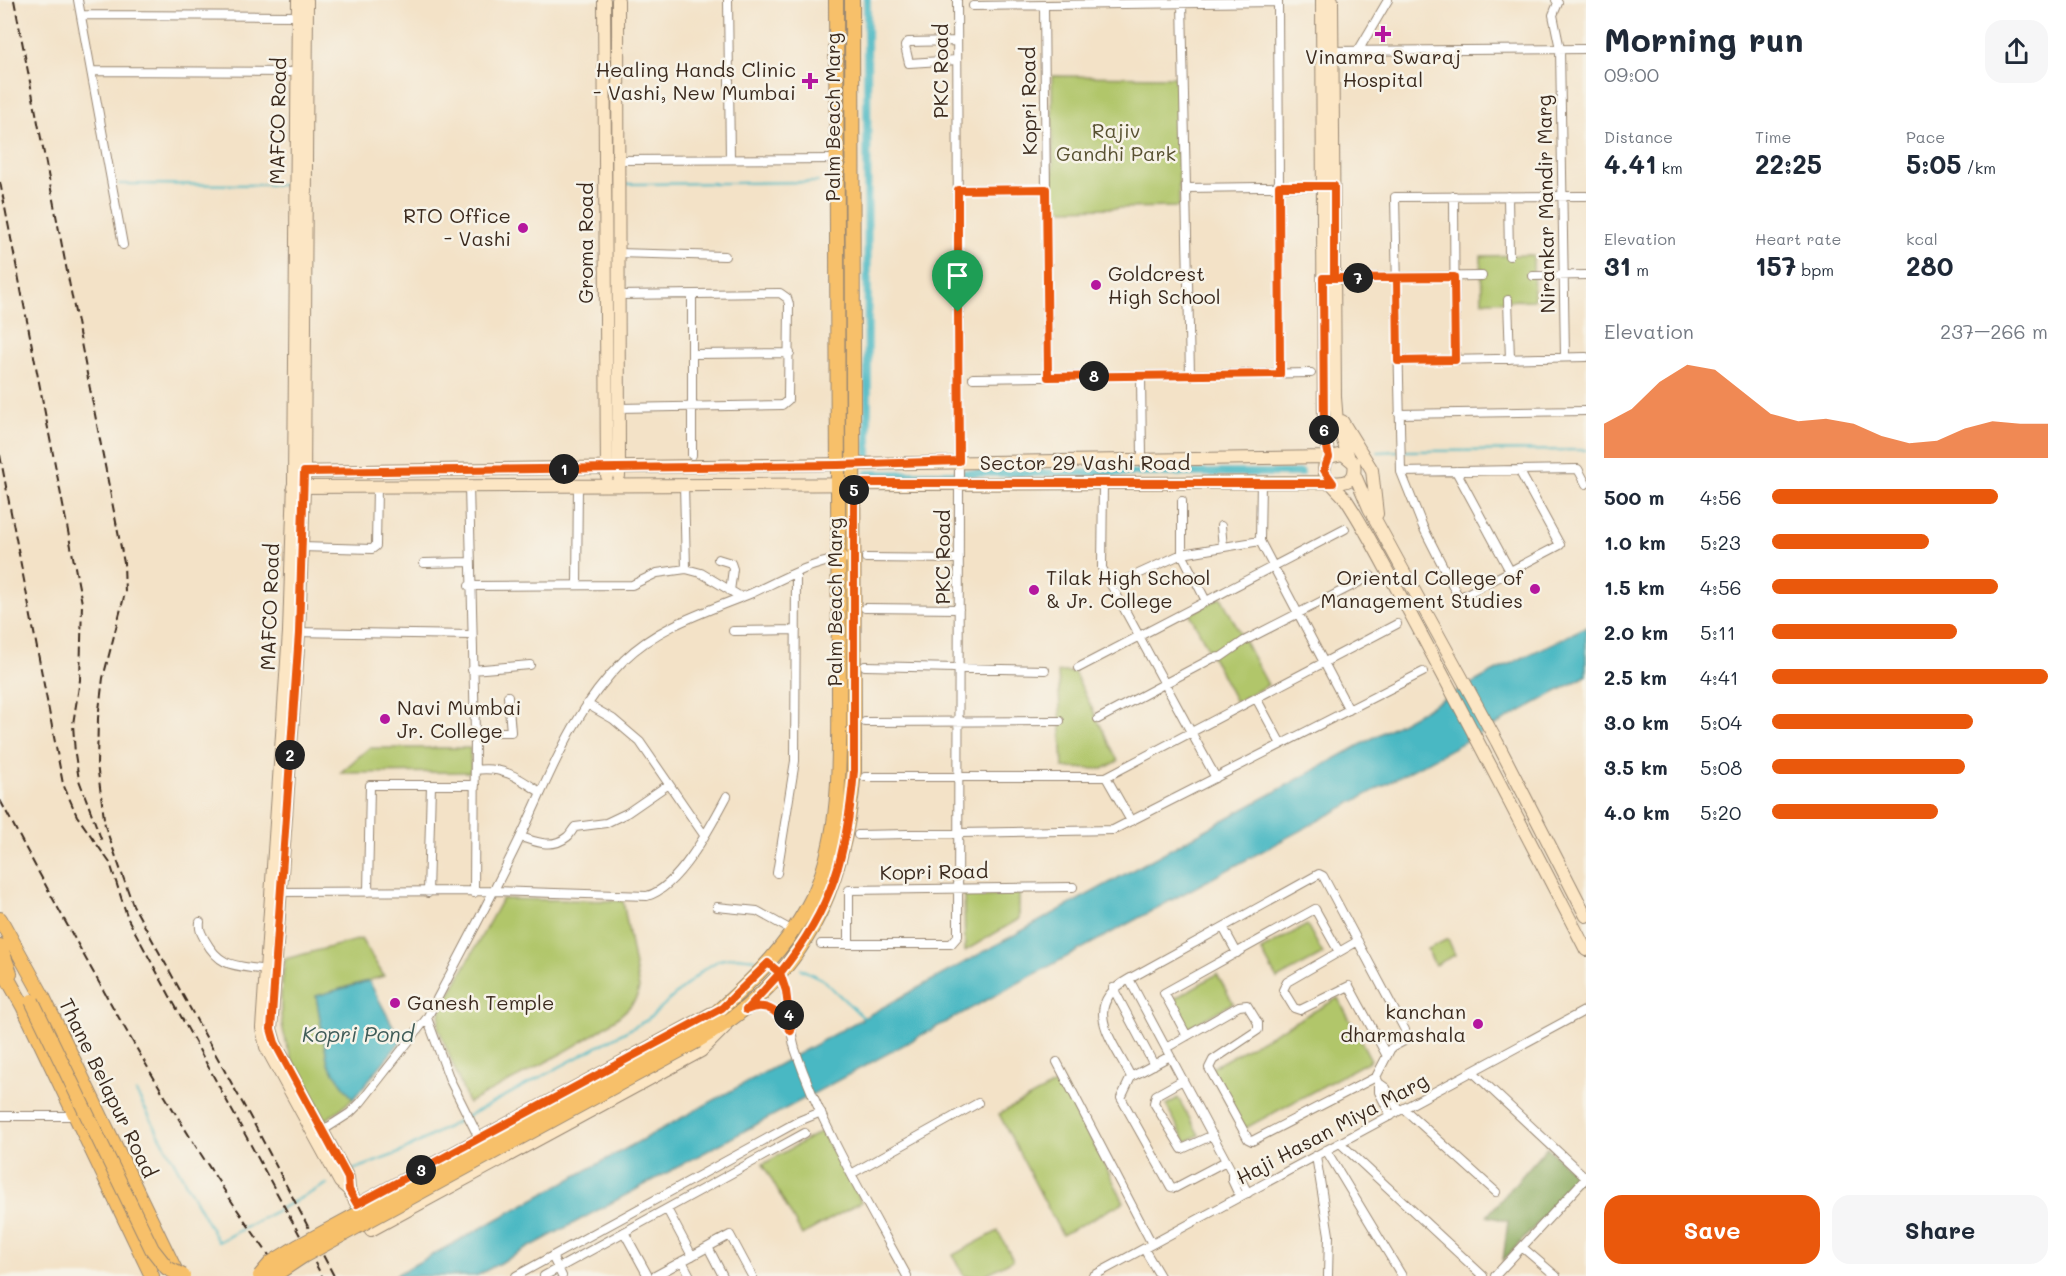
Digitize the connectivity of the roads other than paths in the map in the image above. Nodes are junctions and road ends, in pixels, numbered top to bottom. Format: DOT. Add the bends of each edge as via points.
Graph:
graph roads {
  1 [pos="78,0"];
  2 [pos="298,0"];
  3 [pos="307,0"];
  4 [pos="604,0"];
  5 [pos="618,0"];
  6 [pos="728,0"];
  7 [pos="836,0"];
  8 [pos="852,0"];
  9 [pos="957,0"];
  10 [pos="1322,0"];
  11 [pos="1332,0"];
  12 [pos="1388,0"];
  13 [pos="1556,0"];
  14 [pos="1139,2"];
  15 [pos="1182,3"];
  16 [pos="972,6"];
  17 [pos="1044,6"];
  18 [pos="81,15"];
  19 [pos="298,16"];
  20 [pos="957,41"];
  21 [pos="1560,49"];
  22 [pos="1586,49"];
  23 [pos="1327,51"];
  24 [pos="1358,51"];
  25 [pos="957,60"];
  26 [pos="92,71"];
  27 [pos="302,72"];
  28 [pos="730,159"];
  29 [pos="838,159"];
  30 [pos="618,160"];
  31 [pos="1279,186"];
  32 [pos="1328,186"];
  33 [pos="1186,188"];
  34 [pos="1046,189"];
  35 [pos="958,190"];
  36 [pos="1454,196"];
  37 [pos="1508,196"];
  38 [pos="1563,196"];
  39 [pos="1586,196"];
  40 [pos="123,245"];
  41 [pos="617,253"];
  42 [pos="725,256"];
  43 [pos="1509,256"];
  44 [pos="1564,275"];
  45 [pos="1586,275"];
  46 [pos="1482,276"];
  47 [pos="1533,276"];
  48 [pos="1454,277"];
  49 [pos="1329,278"];
  50 [pos="1397,278"];
  51 [pos="619,295"];
  52 [pos="692,295"];
  53 [pos="1508,300"];
  54 [pos="790,353"];
  55 [pos="693,354"];
  56 [pos="1565,357"];
  57 [pos="1586,357"];
  58 [pos="1510,359"];
  59 [pos="1455,360"];
  60 [pos="1398,361"];
  61 [pos="1280,374"];
  62 [pos="1311,374"];
  63 [pos="1190,375"];
  64 [pos="1141,376"];
  65 [pos="1048,377"];
  66 [pos="973,378"];
  67 [pos="1335,397"];
  68 [pos="619,408"];
  69 [pos="693,408"];
  70 [pos="1586,411"];
  71 [pos="1399,414"];
  72 [pos="692,455"];
  73 [pos="1348,456"];
  74 [pos="1329,457"];
  75 [pos="1142,459"];
  76 [pos="959,461"];
  77 [pos="838,465"];
  78 [pos="854,465"];
  79 [pos="613,468"];
  80 [pos="1519,470"];
  81 [pos="1456,471"];
  82 [pos="299,472"];
  83 [pos="1401,472"];
  84 [pos="1354,473"];
  85 [pos="1261,482"];
  86 [pos="838,483"];
  87 [pos="854,483"];
  88 [pos="959,483"];
  89 [pos="1103,483"];
  90 [pos="1333,483"];
  91 [pos="684,484"];
  92 [pos="1586,484"];
  93 [pos="578,485"];
  94 [pos="613,485"];
  95 [pos="377,486"];
  96 [pos="469,486"];
  97 [pos="298,487"];
  98 [pos="1182,501"];
  99 [pos="1221,526"];
  100 [pos="1345,529"];
  101 [pos="1383,534"];
  102 [pos="1260,541"];
  103 [pos="302,547"];
  104 [pos="1223,547"];
  105 [pos="1182,554"];
  106 [pos="839,558"];
  107 [pos="860,558"];
  108 [pos="718,559"];
  109 [pos="959,559"];
  110 [pos="469,562"];
  111 [pos="424,564"];
  112 [pos="1273,566"];
  113 [pos="686,569"];
  114 [pos="1510,571"];
  115 [pos="796,574"];
  116 [pos="1371,576"];
  117 [pos="577,585"];
  118 [pos="470,586"];
  119 [pos="1112,586"];
  120 [pos="730,591"];
  121 [pos="741,597"];
  122 [pos="1206,601"];
  123 [pos="865,608"];
  124 [pos="959,609"];
  125 [pos="1298,614"];
  126 [pos="1397,624"];
  127 [pos="796,630"];
  128 [pos="733,631"];
  129 [pos="294,632"];
  130 [pos="471,635"];
  131 [pos="1139,635"];
  132 [pos="1324,662"];
  133 [pos="530,665"];
  134 [pos="865,666"];
  135 [pos="959,666"];
  136 [pos="1078,668"];
  137 [pos="472,670"];
  138 [pos="1045,670"];
  139 [pos="1423,672"];
  140 [pos="1165,683"];
  141 [pos="508,696"];
  142 [pos="1256,698"];
  143 [pos="587,705"];
  144 [pos="1349,710"];
  145 [pos="1098,719"];
  146 [pos="958,721"];
  147 [pos="1060,721"];
  148 [pos="865,722"];
  149 [pos="475,732"];
  150 [pos="1191,732"];
  151 [pos="1281,744"];
  152 [pos="475,770"];
  153 [pos="958,776"];
  154 [pos="865,777"];
  155 [pos="1106,777"];
  156 [pos="1216,778"];
  157 [pos="669,784"];
  158 [pos="431,785"];
  159 [pos="475,785"];
  160 [pos="540,792"];
  161 [pos="727,796"];
  162 [pos="1131,821"];
  163 [pos="958,833"];
  164 [pos="858,834"];
  165 [pos="704,835"];
  166 [pos="521,837"];
  167 [pos="777,873"];
  168 [pos="1073,887"];
  169 [pos="958,888"];
  170 [pos="494,891"];
  171 [pos="277,892"];
  172 [pos="368,892"];
  173 [pos="428,893"];
  174 [pos="474,893"];
  175 [pos="717,907"];
  176 [pos="1586,916"];
  177 [pos="0,919"];
  178 [pos="200,922"];
  179 [pos="1224,929"];
  180 [pos="793,931"];
  181 [pos="3,940"];
  182 [pos="1359,941"];
  183 [pos="821,944"];
  184 [pos="849,944"];
  185 [pos="1586,950"];
  186 [pos="1237,952"];
  187 [pos="1339,952"];
  188 [pos="768,963"];
  189 [pos="0,965"];
  190 [pos="266,970"];
  191 [pos="780,973"];
  192 [pos="1130,979"];
  193 [pos="1113,988"];
  194 [pos="28,1003"];
  195 [pos="722,1008"];
  196 [pos="746,1010"];
  197 [pos="1586,1010"];
  198 [pos="427,1018"];
  199 [pos="730,1022"];
  200 [pos="791,1031"];
  201 [pos="1187,1036"];
  202 [pos="695,1037"];
  203 [pos="1168,1052"];
  204 [pos="1387,1056"];
  205 [pos="1057,1062"];
  206 [pos="1154,1065"];
  207 [pos="1473,1071"];
  208 [pos="1131,1077"];
  209 [pos="1183,1080"];
  210 [pos="1377,1080"];
  211 [pos="978,1103"];
  212 [pos="820,1110"];
  213 [pos="1398,1112"];
  214 [pos="0,1116"];
  215 [pos="76,1116"];
  216 [pos="322,1131"];
  217 [pos="805,1133"];
  218 [pos="1213,1135"];
  219 [pos="479,1138"];
  220 [pos="1340,1143"];
  221 [pos="1326,1150"];
  222 [pos="1316,1156"];
  223 [pos="1226,1161"];
  224 [pos="851,1174"];
  225 [pos="1586,1178"];
  226 [pos="349,1190"];
  227 [pos="1496,1192"];
  228 [pos="1244,1195"];
  229 [pos="357,1204"];
  230 [pos="667,1209"];
  231 [pos="624,1232"];
  232 [pos="1152,1244"];
  233 [pos="708,1247"];
  234 [pos="1522,1247"];
  235 [pos="1144,1249"];
  236 [pos="552,1256"];
  237 [pos="692,1256"];
  238 [pos="682,1261"];
  239 [pos="272,1269"];
  240 [pos="560,1272"];
  241 [pos="152,1276"];
  242 [pos="178,1276"];
  243 [pos="183,1276"];
  244 [pos="245,1276"];
  245 [pos="260,1276"];
  246 [pos="516,1276"];
  247 [pos="544,1276"];
  248 [pos="648,1276"];
  249 [pos="655,1276"];
  250 [pos="690,1276"];
  251 [pos="723,1276"];
  252 [pos="752,1276"];
  253 [pos="908,1276"];
  254 [pos="1094,1276"];
  255 [pos="1160,1276"];
  256 [pos="1328,1276"];
  257 [pos="1402,1276"];
  258 [pos="1483,1276"];
  259 [pos="1495,1276"];
  260 [pos="1556,1276"];
  1 -- 18 [label="street"];
  2 -- 19 [label="main road, MAFCO Road"];
  3 -- 27 [label="main road, MAFCO Road"];
  4 -- 79 [label="main road, Groma Road"];
  5 -- 30 [label="main road, Groma Road"];
  6 -- 28 [label="street"];
  7 -- 29 [label="main road, Palm Beach Marg"];
  8 -- 78 [label="main road, Palm Beach Marg"];
  9 -- 20 [label="street, PKC Road"];
  10 -- 23 [label="main road"];
  11 -- 23 [label="main road"];
  12 -- 24 [label="street"];
  13 -- 21 [label="street, Nirankar Mandir Marg" via="1553,15"];
  14 -- 15 [label="street"];
  14 -- 17 [label="street"];
  15 -- 31 [label="street" via="1278,2"];
  15 -- 33 [label="street"];
  16 -- 17 [label="street"];
  17 -- 34 [label="street, Kopri Road"];
  18 -- 19 [label="street"];
  18 -- 26 [label="street"];
  19 -- 27 [label="main road, MAFCO Road"];
  20 -- 25 [label="street, PKC Road"];
  20 -- 25 [label="street" via="908,42 905,46 909,63"];
  21 -- 22 [label="street"];
  21 -- 24 [label="street"];
  21 -- 38 [label="street, Nirankar Mandir Marg"];
  23 -- 24 [label="street"];
  23 -- 32 [label="main road"];
  25 -- 35 [label="street, PKC Road"];
  26 -- 27 [label="street"];
  26 -- 40 [label="street"];
  27 -- 82 [label="main road, MAFCO Road"];
  28 -- 29 [label="street"];
  28 -- 30 [label="street"];
  29 -- 77 [label="main road, Palm Beach Marg"];
  30 -- 41 [label="main road, Groma Road"];
  31 -- 32 [label="street"];
  31 -- 33 [label="street"];
  31 -- 61 [label="street"];
  32 -- 49 [label="main road"];
  33 -- 63 [label="street"];
  34 -- 35 [label="street"];
  34 -- 65 [label="street, Kopri Road"];
  35 -- 76 [label="street, PKC Road"];
  36 -- 37 [label="street"];
  36 -- 48 [label="street"];
  36 -- 50 [label="street" via="1395,197"];
  37 -- 38 [label="street"];
  37 -- 43 [label="street"];
  38 -- 39 [label="street"];
  38 -- 44 [label="street, Nirankar Mandir Marg"];
  41 -- 42 [label="street"];
  41 -- 51 [label="main road, Groma Road"];
  44 -- 45 [label="street"];
  44 -- 47 [label="street"];
  44 -- 56 [label="street, Nirankar Mandir Marg"];
  46 -- 48 [label="street"];
  48 -- 50 [label="street"];
  48 -- 59 [label="street"];
  49 -- 50 [label="street"];
  49 -- 67 [label="main road"];
  49 -- 74 [label="main road" via="1324,433"];
  50 -- 60 [label="street"];
  51 -- 52 [label="street"];
  51 -- 68 [label="main road, Groma Road"];
  52 -- 54 [label="street" via="784,294 789,304"];
  52 -- 55 [label="street"];
  53 -- 58 [label="street"];
  54 -- 55 [label="street"];
  54 -- 69 [label="street" via="785,404"];
  55 -- 69 [label="street"];
  56 -- 57 [label="street"];
  56 -- 58 [label="street"];
  58 -- 59 [label="street"];
  59 -- 60 [label="street"];
  60 -- 71 [label="street"];
  61 -- 62 [label="street"];
  61 -- 63 [label="street"];
  63 -- 64 [label="street"];
  64 -- 65 [label="street"];
  64 -- 75 [label="street"];
  65 -- 66 [label="street"];
  67 -- 73 [label="main road" via="1337,423"];
  67 -- 101 [label="main road" via="1344,425 1372,470"];
  68 -- 69 [label="street"];
  68 -- 79 [label="main road, Groma Road"];
  69 -- 72 [label="street"];
  70 -- 71 [label="street"];
  71 -- 83 [label="street"];
  73 -- 74 [label="main road" via="1338,453"];
  73 -- 84 [label="main road" via="1354,463"];
  74 -- 75 [label="main road, Sector 29 Vashi Road"];
  74 -- 90 [label="main road" via="1324,470"];
  75 -- 76 [label="main road, Sector 29 Vashi Road"];
  76 -- 78 [label="main road, Sector 29 Vashi Road"];
  76 -- 88 [label="street, PKC Road"];
  77 -- 78 [label="main road, Sector 29 Vashi Road"];
  77 -- 79 [label="main road, Sector 29 Vashi Road"];
  77 -- 86 [label="main road, Palm Beach Marg"];
  78 -- 87 [label="main road, Palm Beach Marg"];
  79 -- 82 [label="main road, Sector 29 Vashi Road"];
  79 -- 94 [label="main road, Groma Road"];
  80 -- 81 [label="street"];
  80 -- 92 [label="street" via="1578,469"];
  80 -- 114 [label="street" via="1560,545"];
  81 -- 83 [label="street"];
  81 -- 114 [label="street"];
  82 -- 97 [label="main road, MAFCO Road"];
  83 -- 114 [label="street" via="1414,508 1459,598"];
  84 -- 90 [label="main road" via="1348,482"];
  84 -- 101 [label="main road"];
  85 -- 89 [label="main road, Sector 29 Vashi Road"];
  85 -- 90 [label="main road, Sector 29 Vashi Road"];
  85 -- 102 [label="street"];
  86 -- 87 [label="main road, Sector 29 Vashi Road"];
  86 -- 91 [label="main road, Sector 29 Vashi Road"];
  86 -- 106 [label="main road, Palm Beach Marg"];
  87 -- 88 [label="main road, Sector 29 Vashi Road"];
  87 -- 107 [label="main road, Palm Beach Marg"];
  88 -- 89 [label="main road, Sector 29 Vashi Road"];
  88 -- 109 [label="street, PKC Road"];
  89 -- 119 [label="street" via="1102,567"];
  90 -- 185 [label="main road" via="1371,541 1480,741"];
  91 -- 94 [label="main road, Sector 29 Vashi Road"];
  91 -- 113 [label="street"];
  93 -- 94 [label="main road, Sector 29 Vashi Road"];
  93 -- 96 [label="main road, Sector 29 Vashi Road"];
  93 -- 117 [label="street"];
  95 -- 96 [label="main road, Sector 29 Vashi Road"];
  95 -- 97 [label="main road, Sector 29 Vashi Road"];
  95 -- 103 [label="street" via="376,546"];
  96 -- 110 [label="street"];
  97 -- 103 [label="main road, MAFCO Road"];
  97 -- 129 [label="main road, MAFCO Road"];
  98 -- 105 [label="street"];
  99 -- 104 [label="street"];
  100 -- 112 [label="street"];
  101 -- 176 [label="main road" via="1493,734"];
  102 -- 104 [label="street"];
  102 -- 112 [label="street"];
  103 -- 129 [label="main road, MAFCO Road"];
  104 -- 105 [label="street"];
  105 -- 119 [label="street"];
  105 -- 122 [label="street"];
  106 -- 107 [label="street"];
  106 -- 115 [label="street"];
  106 -- 180 [label="main road, Palm Beach Marg" via="839,771 835,814 816,890"];
  107 -- 109 [label="street"];
  107 -- 191 [label="main road, Palm Beach Marg" via="854,771 842,860 830,896 803,944"];
  108 -- 120 [label="street" via="733,568"];
  109 -- 124 [label="street, PKC Road"];
  110 -- 111 [label="street"];
  110 -- 118 [label="street"];
  112 -- 122 [label="street"];
  112 -- 125 [label="street"];
  113 -- 117 [label="street" via="664,572 632,585"];
  113 -- 120 [label="street" via="701,573"];
  115 -- 121 [label="street"];
  115 -- 127 [label="street"];
  116 -- 125 [label="street"];
  117 -- 118 [label="street"];
  118 -- 130 [label="street"];
  119 -- 131 [label="street"];
  120 -- 121 [label="street"];
  121 -- 143 [label="street" via="658,633 624,660"];
  122 -- 131 [label="street"];
  123 -- 124 [label="street"];
  124 -- 135 [label="street, PKC Road"];
  125 -- 132 [label="street"];
  125 -- 140 [label="street"];
  126 -- 132 [label="street"];
  127 -- 128 [label="street"];
  127 -- 167 [label="street" via="795,761"];
  129 -- 130 [label="street"];
  129 -- 171 [label="main road, MAFCO Road"];
  130 -- 137 [label="street"];
  131 -- 136 [label="street"];
  131 -- 140 [label="street"];
  132 -- 142 [label="street"];
  132 -- 144 [label="street"];
  133 -- 137 [label="street"];
  134 -- 135 [label="street"];
  135 -- 138 [label="street"];
  135 -- 146 [label="street, PKC Road"];
  137 -- 149 [label="street"];
  139 -- 144 [label="street"];
  140 -- 145 [label="street"];
  140 -- 150 [label="street"];
  141 -- 149 [label="street" via="511,732"];
  142 -- 150 [label="street"];
  142 -- 151 [label="street"];
  143 -- 157 [label="street" via="613,719 640,742"];
  143 -- 160 [label="street"];
  144 -- 151 [label="street"];
  146 -- 147 [label="street"];
  146 -- 148 [label="street"];
  146 -- 153 [label="street, PKC Road"];
  149 -- 152 [label="street"];
  150 -- 155 [label="street"];
  150 -- 156 [label="street"];
  151 -- 156 [label="street"];
  152 -- 159 [label="street"];
  152 -- 160 [label="street" via="502,770"];
  153 -- 154 [label="street"];
  153 -- 155 [label="street"];
  153 -- 163 [label="street, PKC Road"];
  155 -- 162 [label="street"];
  156 -- 162 [label="street"];
  157 -- 165 [label="street"];
  157 -- 166 [label="street" via="627,813 606,823 575,826 568,837 552,843"];
  158 -- 159 [label="street"];
  158 -- 172 [label="street" via="370,785"];
  158 -- 173 [label="street"];
  159 -- 174 [label="street"];
  160 -- 166 [label="street"];
  161 -- 165 [label="street"];
  162 -- 163 [label="street" via="1113,830"];
  163 -- 164 [label="street"];
  163 -- 169 [label="street, PKC Road"];
  165 -- 170 [label="street" via="685,864 658,893 647,896"];
  166 -- 170 [label="street"];
  168 -- 169 [label="street, Kopri Road"];
  169 -- 184 [label="street, PKC Road" via="954,943"];
  169 -- 184 [label="street, Kopri Road" via="849,890"];
  170 -- 174 [label="street"];
  170 -- 198 [label="street"];
  171 -- 172 [label="street"];
  171 -- 190 [label="main road, MAFCO Road"];
  171 -- 216 [label="main road, MAFCO Road" via="272,1036"];
  172 -- 173 [label="street"];
  173 -- 174 [label="street"];
  175 -- 180 [label="street" via="757,910"];
  177 -- 181 [label="main road, Thane Belapur Road"];
  178 -- 190 [label="street" via="199,929 214,956 224,964"];
  179 -- 182 [label="street" via="1319,874 1326,879"];
  179 -- 186 [label="street"];
  179 -- 192 [label="street"];
  180 -- 188 [label="main road, Palm Beach Marg"];
  181 -- 194 [label="main road"];
  181 -- 242 [label="main road, Thane Belapur Road" via="42,995"];
  182 -- 187 [label="street"];
  182 -- 204 [label="street" via="1405,1029 1404,1041 1391,1048"];
  183 -- 184 [label="street, PKC Road"];
  186 -- 187 [label="street" via="1315,909"];
  186 -- 201 [label="street" via="1164,993"];
  187 -- 204 [label="street" via="1287,982 1283,990 1294,1008 1300,1010 1348,986"];
  188 -- 191 [label="street"];
  188 -- 195 [label="main road, Palm Beach Marg"];
  189 -- 194 [label="main road"];
  190 -- 226 [label="main road, MAFCO Road" via="263,1039 340,1182"];
  191 -- 196 [label="main road, Palm Beach Marg"];
  191 -- 200 [label="street"];
  192 -- 193 [label="street"];
  192 -- 203 [label="street"];
  193 -- 206 [label="street"];
  193 -- 208 [label="street" via="1102,1006 1103,1021"];
  194 -- 215 [label="main road, Thane Belapur Road"];
  194 -- 243 [label="main road, bridge" via="152,1249 167,1268"];
  195 -- 202 [label="main road, Palm Beach Marg"];
  195 -- 219 [label="main road"];
  196 -- 199 [label="main road, Palm Beach Marg"];
  196 -- 200 [label="street" via="771,1008"];
  197 -- 207 [label="street, Haji Hasan Miya Marg"];
  198 -- 216 [label="street" via="361,1102"];
  198 -- 219 [label="street" via="463,1109"];
  199 -- 202 [label="main road, Palm Beach Marg"];
  199 -- 229 [label="main road, MAFCO Road" via="701,1051 371,1230"];
  200 -- 212 [label="street"];
  201 -- 203 [label="street"];
  201 -- 210 [label="street" via="1247,1005 1258,1023 1256,1034 1213,1060 1209,1068 1252,1141"];
  202 -- 239 [label="main road, bridge"];
  203 -- 206 [label="street"];
  203 -- 209 [label="street"];
  204 -- 210 [label="street"];
  205 -- 232 [label="street"];
  206 -- 208 [label="street"];
  207 -- 213 [label="street, Haji Hasan Miya Marg"];
  207 -- 225 [label="street"];
  208 -- 223 [label="street" via="1121,1098 1171,1188"];
  209 -- 218 [label="street"];
  209 -- 218 [label="street" via="1156,1095 1154,1103 1182,1149"];
  210 -- 213 [label="street" via="1386,1088"];
  211 -- 224 [label="street"];
  212 -- 224 [label="street"];
  212 -- 236 [label="street"];
  213 -- 220 [label="street, Haji Hasan Miya Marg"];
  213 -- 227 [label="street"];
  214 -- 215 [label="street"];
  215 -- 241 [label="main road, Thane Belapur Road"];
  216 -- 226 [label="main road, MAFCO Road" via="348,1178"];
  217 -- 230 [label="street"];
  218 -- 223 [label="street"];
  219 -- 229 [label="main road"];
  220 -- 221 [label="street, Haji Hasan Miya Marg"];
  220 -- 258 [label="street"];
  221 -- 222 [label="street, Haji Hasan Miya Marg"];
  221 -- 257 [label="street"];
  222 -- 228 [label="street, Haji Hasan Miya Marg"];
  222 -- 256 [label="street" via="1329,1235"];
  223 -- 228 [label="street" via="1239,1176"];
  224 -- 253 [label="street"];
  225 -- 234 [label="street"];
  226 -- 229 [label="main road, MAFCO Road"];
  228 -- 232 [label="street, Haji Hasan Miya Marg"];
  230 -- 231 [label="street"];
  230 -- 237 [label="street"];
  231 -- 240 [label="street"];
  231 -- 248 [label="street"];
  232 -- 235 [label="street, Haji Hasan Miya Marg"];
  233 -- 237 [label="street"];
  233 -- 251 [label="street"];
  233 -- 252 [label="street" via="730,1235"];
  234 -- 259 [label="street"];
  234 -- 260 [label="street"];
  235 -- 254 [label="street, Haji Hasan Miya Marg"];
  235 -- 255 [label="street"];
  236 -- 240 [label="street"];
  236 -- 246 [label="street"];
  237 -- 238 [label="street"];
  238 -- 249 [label="street"];
  238 -- 250 [label="street"];
  239 -- 244 [label="main road"];
  239 -- 245 [label="main road, bridge"];
  240 -- 247 [label="street"];
}
